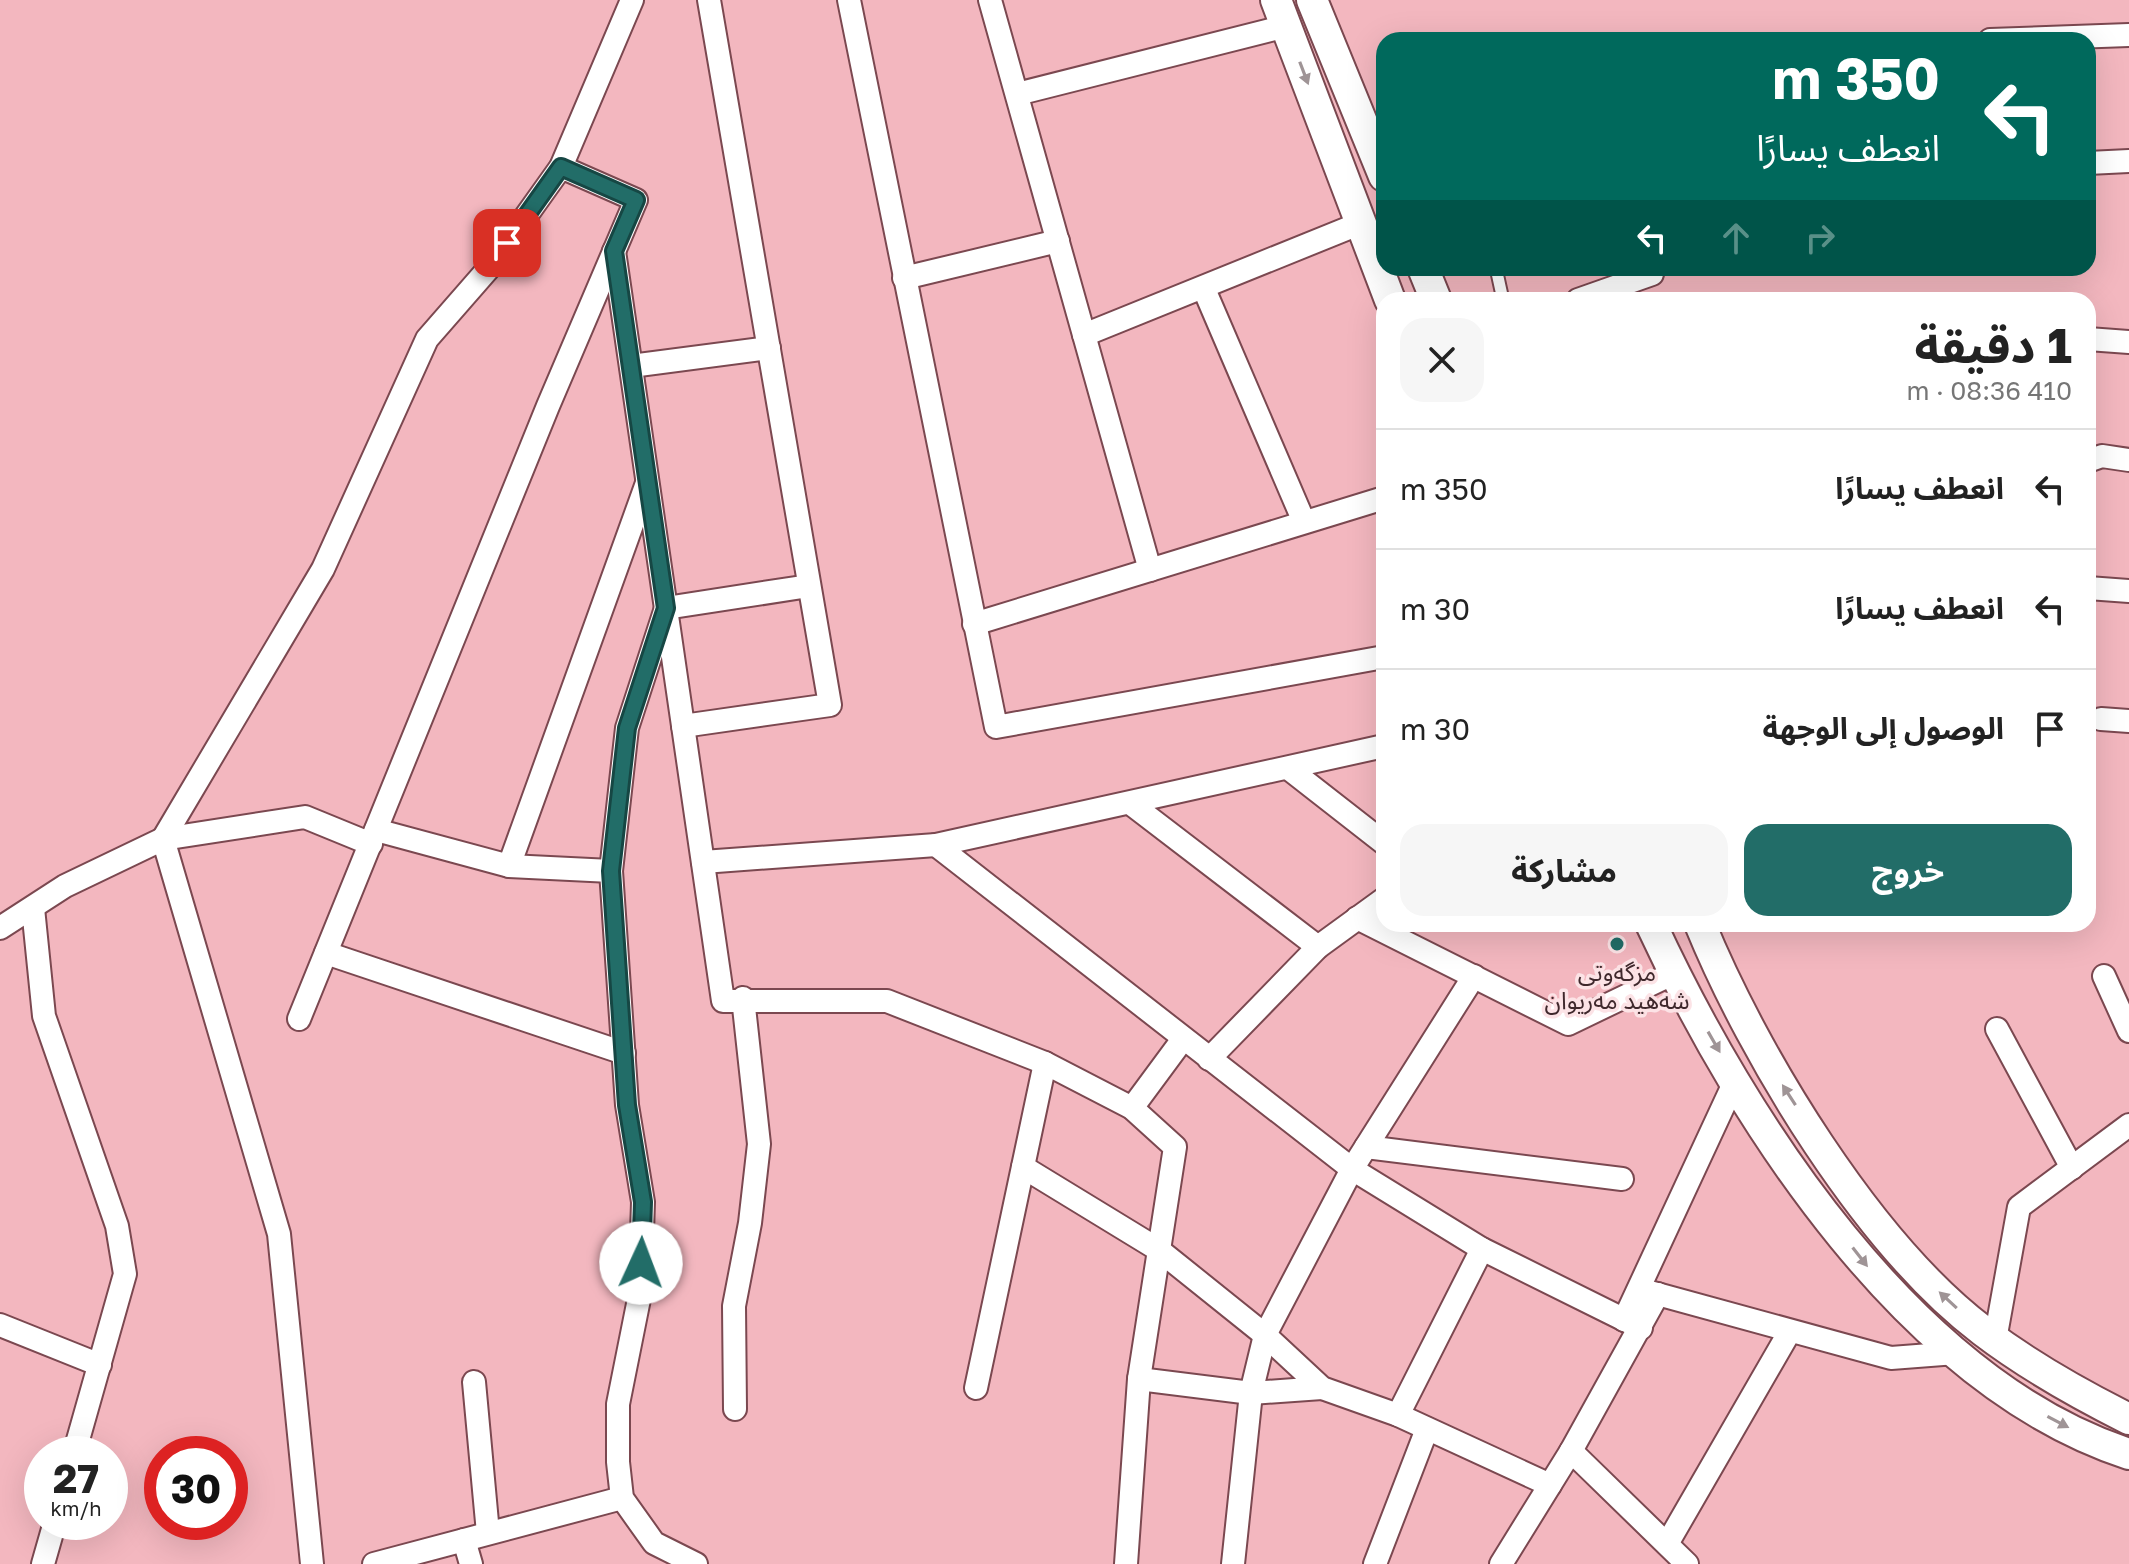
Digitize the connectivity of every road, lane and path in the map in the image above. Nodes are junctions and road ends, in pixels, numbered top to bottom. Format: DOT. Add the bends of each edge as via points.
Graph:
graph roads {
  1 [pos="632,0"];
  2 [pos="709,0"];
  3 [pos="849,0"];
  4 [pos="990,0"];
  5 [pos="1312,0"];
  6 [pos="1281,13"];
  7 [pos="2129,35"];
  8 [pos="2096,36"];
  9 [pos="1017,94"];
  10 [pos="1350,96"];
  11 [pos="1317,108"];
  12 [pos="1376,157"];
  13 [pos="2129,161"];
  14 [pos="2096,163"];
  15 [pos="561,167"];
  16 [pos="1361,223"];
  17 [pos="1058,241"];
  18 [pos="614,251"];
  19 [pos="1376,263"];
  20 [pos="1646,276"];
  21 [pos="904,278"];
  22 [pos="1204,289"];
  23 [pos="1601,292"];
  24 [pos="1084,335"];
  25 [pos="2096,340"];
  26 [pos="2129,342"];
  27 [pos="769,348"];
  28 [pos="631,366"];
  29 [pos="2096,458"];
  30 [pos="2129,460"];
  31 [pos="647,481"];
  32 [pos="1376,500"];
  33 [pos="1304,522"];
  34 [pos="1150,570"];
  35 [pos="809,586"];
  36 [pos="2096,589"];
  37 [pos="2129,591"];
  38 [pos="666,608"];
  39 [pos="974,624"];
  40 [pos="1376,658"];
  41 [pos="2101,719"];
  42 [pos="2129,721"];
  43 [pos="683,726"];
  44 [pos="1376,748"];
  45 [pos="1288,768"];
  46 [pos="1130,803"];
  47 [pos="373,837"];
  48 [pos="1376,837"];
  49 [pos="163,839"];
  50 [pos="936,845"];
  51 [pos="703,862"];
  52 [pos="509,866"];
  53 [pos="611,871"];
  54 [pos="1376,905"];
  55 [pos="33,908"];
  56 [pos="1357,918"];
  57 [pos="1376,927"];
  58 [pos="0,928"];
  59 [pos="1385,932"];
  60 [pos="1655,932"];
  61 [pos="1703,932"];
  62 [pos="1318,947"];
  63 [pos="326,953"];
  64 [pos="1674,973"];
  65 [pos="1474,976"];
  66 [pos="2104,976"];
  67 [pos="743,998"];
  68 [pos="299,1019"];
  69 [pos="1997,1029"];
  70 [pos="2129,1031"];
  71 [pos="1183,1039"];
  72 [pos="624,1053"];
  73 [pos="1209,1059"];
  74 [pos="1045,1063"];
  75 [pos="1736,1079"];
  76 [pos="1132,1108"];
  77 [pos="2129,1125"];
  78 [pos="1366,1147"];
  79 [pos="1023,1167"];
  80 [pos="2072,1168"];
  81 [pos="1352,1169"];
  82 [pos="1622,1179"];
  83 [pos="1482,1249"];
  84 [pos="1159,1250"];
  85 [pos="1648,1292"];
  86 [pos="1633,1324"];
  87 [pos="0,1325"];
  88 [pos="1790,1331"];
  89 [pos="1265,1335"];
  90 [pos="1995,1340"];
  91 [pos="1956,1353"];
  92 [pos="100,1365"];
  93 [pos="1139,1379"];
  94 [pos="474,1382"];
  95 [pos="976,1388"];
  96 [pos="1322,1388"];
  97 [pos="1251,1393"];
  98 [pos="735,1409"];
  99 [pos="1398,1415"];
  100 [pos="2129,1419"];
  101 [pos="1427,1429"];
  102 [pos="79,1436"];
  103 [pos="1571,1451"];
  104 [pos="2129,1454"];
  105 [pos="1550,1485"];
  106 [pos="622,1498"];
  107 [pos="488,1533"];
  108 [pos="50,1540"];
  109 [pos="464,1540"];
  110 [pos="1667,1544"];
  111 [pos="43,1564"];
  112 [pos="312,1564"];
  113 [pos="374,1564"];
  114 [pos="471,1564"];
  115 [pos="696,1564"];
  116 [pos="1126,1564"];
  117 [pos="1233,1564"];
  118 [pos="1375,1564"];
  119 [pos="1501,1564"];
  120 [pos="1687,1564"];
  1 -- 15 [label="street"];
  2 -- 27 [label="street"];
  3 -- 21 [label="street"];
  4 -- 9 [label="street"];
  5 -- 10 [label="main road"];
  6 -- 9 [label="street"];
  6 -- 11 [label="main road, one-way"];
  7 -- 8 [label="street"];
  9 -- 17 [label="street"];
  10 -- 11 [label="main road"];
  10 -- 12 [label="main road"];
  11 -- 16 [label="main road"];
  13 -- 14 [label="street"];
  15 -- 18 [label="street" via="636,200"];
  15 -- 49 [label="street" via="489,268 427,339 323,569"];
  16 -- 19 [label="main road"];
  16 -- 22 [label="street"];
  17 -- 21 [label="street"];
  17 -- 24 [label="street"];
  18 -- 28 [label="street"];
  18 -- 47 [label="street"];
  20 -- 23 [label="street"];
  21 -- 39 [label="street"];
  22 -- 24 [label="street"];
  22 -- 33 [label="street"];
  24 -- 34 [label="street"];
  25 -- 26 [label="street"];
  27 -- 28 [label="street"];
  27 -- 35 [label="street"];
  28 -- 31 [label="street"];
  29 -- 30 [label="street"];
  31 -- 38 [label="street"];
  31 -- 52 [label="street"];
  32 -- 33 [label="street"];
  33 -- 34 [label="street"];
  34 -- 39 [label="street"];
  35 -- 38 [label="street"];
  35 -- 43 [label="street" via="830,705"];
  36 -- 37 [label="street"];
  38 -- 43 [label="street"];
  38 -- 53 [label="street" via="627,728"];
  39 -- 40 [label="street" via="996,727"];
  41 -- 42 [label="street"];
  43 -- 51 [label="street"];
  44 -- 45 [label="street"];
  45 -- 46 [label="street"];
  45 -- 48 [label="street"];
  46 -- 50 [label="street"];
  46 -- 62 [label="street"];
  47 -- 49 [label="street" via="305,817"];
  47 -- 52 [label="street"];
  47 -- 63 [label="street"];
  49 -- 55 [label="street" via="65,886"];
  49 -- 112 [label="street" via="279,1234"];
  50 -- 51 [label="street"];
  50 -- 71 [label="street"];
  51 -- 67 [label="street" via="723,1001"];
  52 -- 53 [label="street"];
  53 -- 72 [label="street"];
  54 -- 56 [label="street"];
  55 -- 58 [label="street"];
  55 -- 92 [label="street" via="44,1016 117,1226 125,1274"];
  56 -- 57 [label="street"];
  56 -- 62 [label="street"];
  59 -- 65 [label="street"];
  60 -- 64 [label="main road"];
  90 -- 61 [label="main road, one-way" via="1912,1267 1850,1189 1726,987"];
  62 -- 73 [label="street"];
  63 -- 68 [label="street"];
  63 -- 72 [label="street"];
  64 -- 65 [label="street" via="1568,1024"];
  64 -- 75 [label="main road, one-way"];
  65 -- 78 [label="street"];
  66 -- 70 [label="street"];
  67 -- 74 [label="street" via="887,1001"];
  67 -- 98 [label="street" via="759,1144 734,1306"];
  69 -- 80 [label="street"];
  71 -- 73 [label="street"];
  71 -- 76 [label="street"];
  72 -- 106 [label="street" via="643,1202 640,1294 618,1404"];
  73 -- 81 [label="street"];
  74 -- 76 [label="street"];
  74 -- 79 [label="street"];
  75 -- 85 [label="street"];
  75 -- 91 [label="main road, one-way" via="1806,1187 1886,1290"];
  76 -- 84 [label="street" via="1175,1147"];
  77 -- 80 [label="street"];
  78 -- 81 [label="street"];
  78 -- 82 [label="street"];
  79 -- 84 [label="street"];
  79 -- 95 [label="street"];
  80 -- 90 [label="street" via="2019,1207"];
  81 -- 83 [label="street"];
  81 -- 89 [label="street"];
  83 -- 86 [label="street"];
  83 -- 99 [label="street"];
  84 -- 89 [label="street"];
  84 -- 93 [label="street"];
  85 -- 86 [label="street"];
  85 -- 88 [label="street"];
  86 -- 103 [label="street"];
  87 -- 92 [label="street"];
  88 -- 91 [label="street" via="1891,1358"];
  88 -- 110 [label="street"];
  89 -- 96 [label="street"];
  89 -- 97 [label="street"];
  90 -- 100 [label="main road" via="2051,1380"];
  91 -- 104 [label="main road, one-way" via="2023,1403"];
  92 -- 102 [label="street"];
  93 -- 97 [label="street"];
  93 -- 116 [label="street"];
  94 -- 107 [label="street"];
  96 -- 97 [label="street"];
  96 -- 99 [label="street"];
  97 -- 117 [label="street"];
  99 -- 101 [label="street"];
  101 -- 105 [label="street"];
  101 -- 118 [label="street"];
  103 -- 105 [label="street"];
  103 -- 110 [label="street"];
  105 -- 119 [label="street"];
  106 -- 107 [label="street"];
  106 -- 115 [label="street" via="654,1543"];
  107 -- 109 [label="street"];
  108 -- 111 [label="street"];
  109 -- 113 [label="street"];
  109 -- 114 [label="street"];
  110 -- 120 [label="street"];
}
